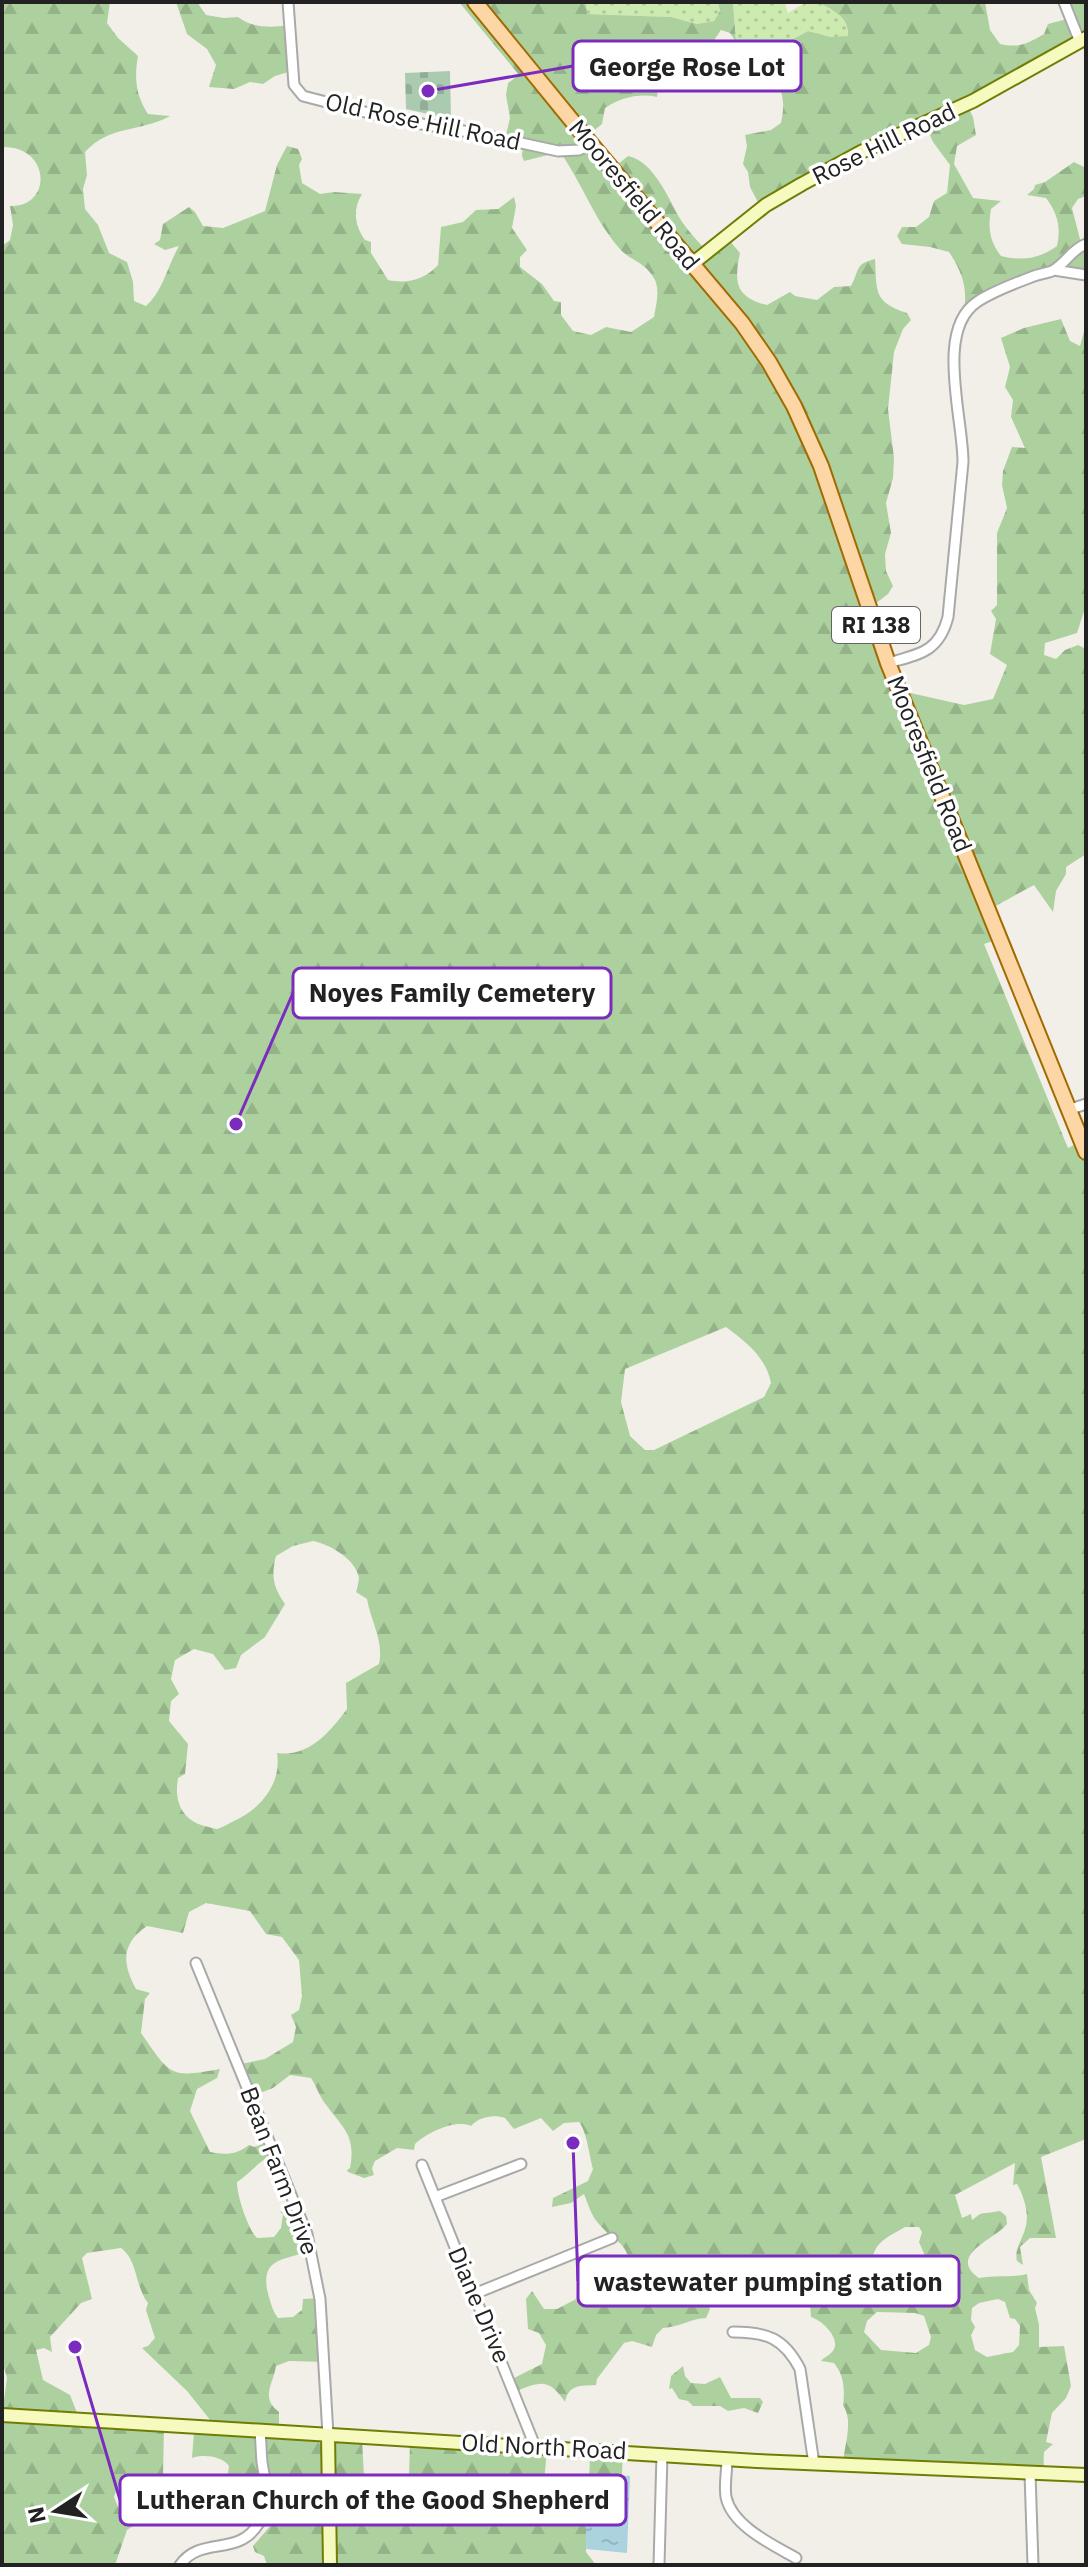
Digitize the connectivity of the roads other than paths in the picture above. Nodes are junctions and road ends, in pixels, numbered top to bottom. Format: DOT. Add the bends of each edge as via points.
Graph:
graph roads {
  1 [pos="288,2"];
  2 [pos="475,2"];
  3 [pos="1064,2"];
  4 [pos="1083,40"];
  5 [pos="591,144"];
  6 [pos="1086,244"];
  7 [pos="692,264"];
  8 [pos="1054,270"];
  9 [pos="1086,275"];
  10 [pos="888,663"];
  11 [pos="1086,1104"];
  12 [pos="1068,1110"];
  13 [pos="1086,1152"];
  14 [pos="196,1963"];
  15 [pos="521,2164"];
  16 [pos="422,2165"];
  17 [pos="435,2197"];
  18 [pos="612,2238"];
  19 [pos="474,2294"];
  20 [pos="733,2332"];
  21 [pos="2,2415"];
  22 [pos="260,2431"];
  23 [pos="328,2435"];
  24 [pos="535,2446"];
  25 [pos="662,2454"];
  26 [pos="727,2459"];
  27 [pos="814,2464"];
  28 [pos="1030,2473"];
  29 [pos="1086,2475"];
  30 [pos="796,2558"];
  31 [pos="180,2565"];
  32 [pos="330,2565"];
  33 [pos="659,2565"];
  34 [pos="1033,2565"];
  1 -- 5 [label="street, Old Rose Hill Road" via="294,85 303,96 558,151"];
  2 -- 5 [label="main road, Mooresfield Road / RI 138"];
  3 -- 4 [label="street"];
  4 -- 7 [label="street, Rose Hill Road" via="973,101 802,184 766,205"];
  5 -- 7 [label="main road, Mooresfield Road / RI 138"];
  6 -- 8 [label="street"];
  7 -- 10 [label="main road, Mooresfield Road / RI 138" via="742,323 794,406 821,466"];
  8 -- 9 [label="street"];
  8 -- 10 [label="street" via="977,302 954,334 963,462 948,617 935,644"];
  10 -- 12 [label="main road, Mooresfield Road / RI 138"];
  11 -- 12 [label="street"];
  12 -- 13 [label="main road, Mooresfield Road / RI 138"];
  14 -- 23 [label="street, Bean Farm Drive" via="307,2234 320,2299"];
  15 -- 17 [label="street"];
  16 -- 17 [label="street, Diane Drive"];
  17 -- 19 [label="street, Diane Drive"];
  18 -- 19 [label="street"];
  19 -- 24 [label="street, Diane Drive"];
  20 -- 27 [label="street" via="771,2337 793,2356 800,2369"];
  21 -- 22 [label="street, Old North Road"];
  22 -- 23 [label="street, Old North Road"];
  22 -- 31 [label="street" via="267,2510 243,2541 198,2550"];
  23 -- 24 [label="street, Old North Road"];
  23 -- 32 [label="street"];
  24 -- 25 [label="street, Old North Road"];
  25 -- 26 [label="street, Old North Road"];
  25 -- 33 [label="street"];
  26 -- 27 [label="street, Old North Road"];
  26 -- 30 [label="street" via="726,2497 732,2512"];
  27 -- 28 [label="street, Old North Road"];
  28 -- 29 [label="street, Old North Road"];
  28 -- 34 [label="street"];
}
